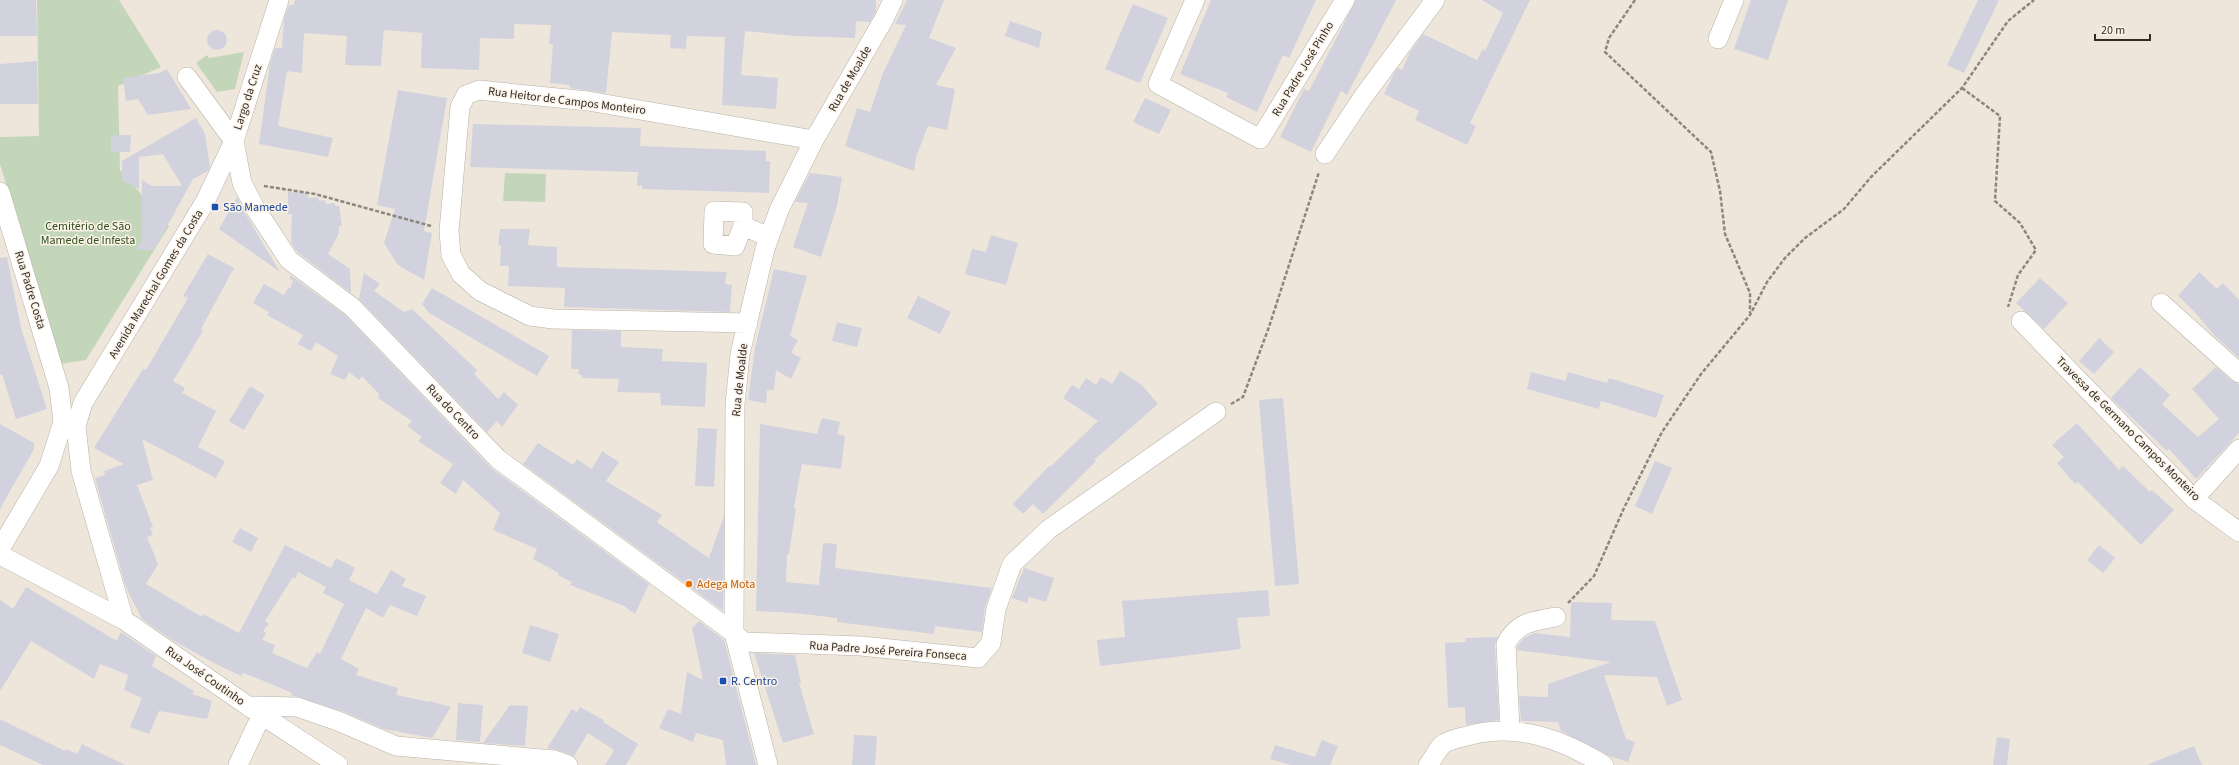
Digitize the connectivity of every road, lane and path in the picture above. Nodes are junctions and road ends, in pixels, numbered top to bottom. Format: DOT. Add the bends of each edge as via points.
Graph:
graph roads {
  1 [pos="279,0"];
  2 [pos="893,0"];
  3 [pos="1195,0"];
  4 [pos="1345,0"];
  5 [pos="1435,0"];
  6 [pos="1635,0"];
  7 [pos="1734,0"];
  8 [pos="2034,0"];
  9 [pos="1718,39"];
  10 [pos="187,77"];
  11 [pos="1962,88"];
  12 [pos="814,140"];
  13 [pos="234,141"];
  14 [pos="1325,154"];
  15 [pos="242,183"];
  16 [pos="0,192"];
  17 [pos="743,226"];
  18 [pos="449,231"];
  19 [pos="769,237"];
  20 [pos="2161,303"];
  21 [pos="1750,314"];
  22 [pos="2021,321"];
  23 [pos="748,323"];
  24 [pos="2239,373"];
  25 [pos="59,388"];
  26 [pos="92,390"];
  27 [pos="1216,412"];
  28 [pos="69,424"];
  29 [pos="2239,449"];
  30 [pos="49,466"];
  31 [pos="81,470"];
  32 [pos="2194,499"];
  33 [pos="2239,532"];
  34 [pos="0,549"];
  35 [pos="0,555"];
  36 [pos="1556,617"];
  37 [pos="124,620"];
  38 [pos="734,633"];
  39 [pos="255,710"];
  40 [pos="1510,730"];
  41 [pos="238,765"];
  42 [pos="338,765"];
  43 [pos="568,765"];
  44 [pos="768,765"];
  45 [pos="1428,765"];
  46 [pos="1604,765"];
  1 -- 13 [label="street, Largo da Cruz"];
  2 -- 12 [label="street, Rua de Moalde"];
  3 -- 4 [label="street, Rua Padre José Pinho" via="1158,84 1260,139"];
  5 -- 14 [label="street" via="1363,97"];
  6 -- 21 [label="path" via="1609,38 1606,52 1712,152 1725,234 1750,293"];
  7 -- 9 [label="street"];
  8 -- 11 [label="path" via="2008,21"];
  10 -- 13 [label="street, Largo da Cruz"];
  11 -- 21 [label="path" via="1871,177 1844,209 1805,238 1785,258 1767,282"];
  11 -- 22 [label="path" via="2000,116 1994,201 2020,223 2036,250 2018,275 2008,309"];
  12 -- 18 [label="street, Rua Heitor de Campos Monteiro" via="588,101 479,90 466,95 460,107"];
  12 -- 19 [label="street, Rua de Moalde" via="778,210"];
  13 -- 15 [label="street, Rua do Centro"];
  13 -- 26 [label="street, Avenida Marechal Gomes da Costa" via="205,202"];
  14 -- 27 [label="path" via="1269,328 1243,397"];
  15 -- 18 [label="path" via="315,194"];
  15 -- 38 [label="street, Rua do Centro" via="254,208 289,260 352,307 498,459"];
  16 -- 25 [label="street, Rua Padre Costa"];
  17 -- 19 [label="street"];
  18 -- 23 [label="street, Rua Heitor de Campos Monteiro" via="451,255 461,274 480,291 530,316 553,319"];
  19 -- 23 [label="street, Rua de Moalde"];
  20 -- 24 [label="street"];
  21 -- 36 [label="path" via="1701,374 1662,432 1594,576"];
  22 -- 32 [label="street, Travessa de Germano Campos Monteiro"];
  23 -- 38 [label="street, Rua de Moalde" via="740,354 735,405"];
  25 -- 26 [label="street"];
  25 -- 28 [label="street, Rua Padre Costa"];
  26 -- 28 [label="street, Avenida Marechal Gomes da Costa"];
  27 -- 38 [label="street, Rua Padre José Pereira Fonseca" via="1048,529 1012,564 996,609 991,643 978,658 861,646 744,642"];
  28 -- 30 [label="street, Avenida Marechal Gomes da Costa"];
  28 -- 31 [label="street, Rua Padre Costa"];
  29 -- 32 [label="street"];
  30 -- 31 [label="street" via="66,463"];
  30 -- 34 [label="street, Avenida Marechal Gomes da Costa"];
  31 -- 37 [label="street, Rua Padre Costa"];
  32 -- 33 [label="street, Travessa de Germano Campos Monteiro"];
  35 -- 37 [label="street, Rua José Coutinho"];
  36 -- 40 [label="street" via="1520,626 1511,633 1506,644"];
  37 -- 39 [label="street, Rua José Coutinho"];
  38 -- 44 [label="street, Rua de Moalde"];
  39 -- 41 [label="street"];
  39 -- 42 [label="street"];
  39 -- 43 [label="street, Rua José Coutinho" via="297,707 338,721 396,746 554,760"];
  40 -- 45 [label="street" via="1486,731 1443,744"];
  40 -- 46 [label="street" via="1547,737 1581,751"];
}
